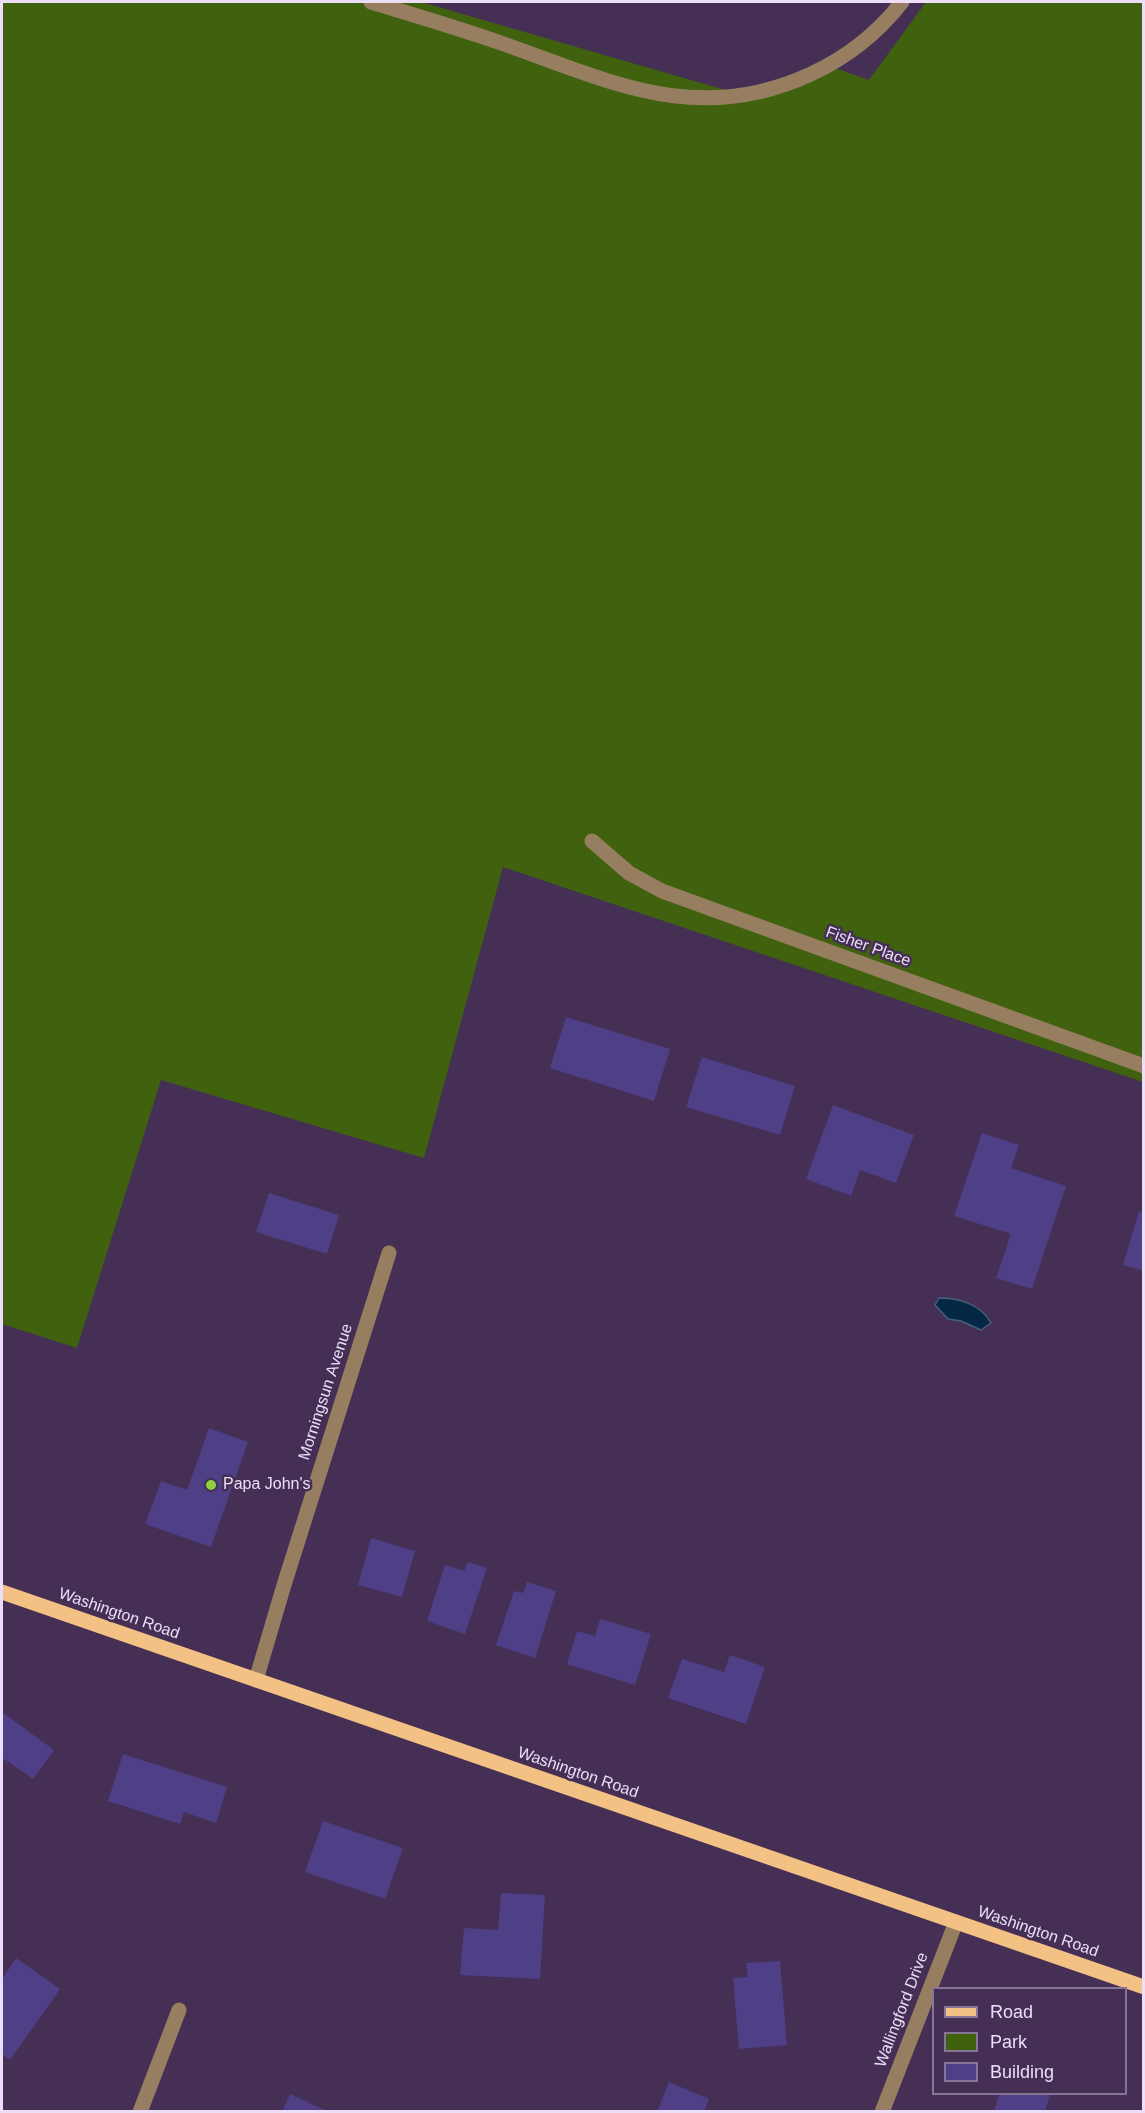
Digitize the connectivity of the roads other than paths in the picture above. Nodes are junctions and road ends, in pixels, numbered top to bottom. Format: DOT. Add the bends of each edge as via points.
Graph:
graph roads {
  1 [pos="371,2"];
  2 [pos="902,2"];
  3 [pos="592,841"];
  4 [pos="1143,1066"];
  5 [pos="389,1253"];
  6 [pos="2,1592"];
  7 [pos="256,1680"];
  8 [pos="956,1922"];
  9 [pos="1143,1987"];
  10 [pos="179,2010"];
  11 [pos="140,2112"];
  12 [pos="882,2112"];
  1 -- 2 [label="street" via="621,86 708,98 762,93 829,66 859,47"];
  3 -- 4 [label="street, Fisher Place" via="629,873 662,891"];
  5 -- 7 [label="street, Morningsun Avenue"];
  6 -- 7 [label="main road, Washington Road"];
  7 -- 8 [label="main road, Washington Road"];
  8 -- 9 [label="main road, Washington Road"];
  8 -- 12 [label="street, Wallingford Drive"];
  10 -- 11 [label="street"];
}
